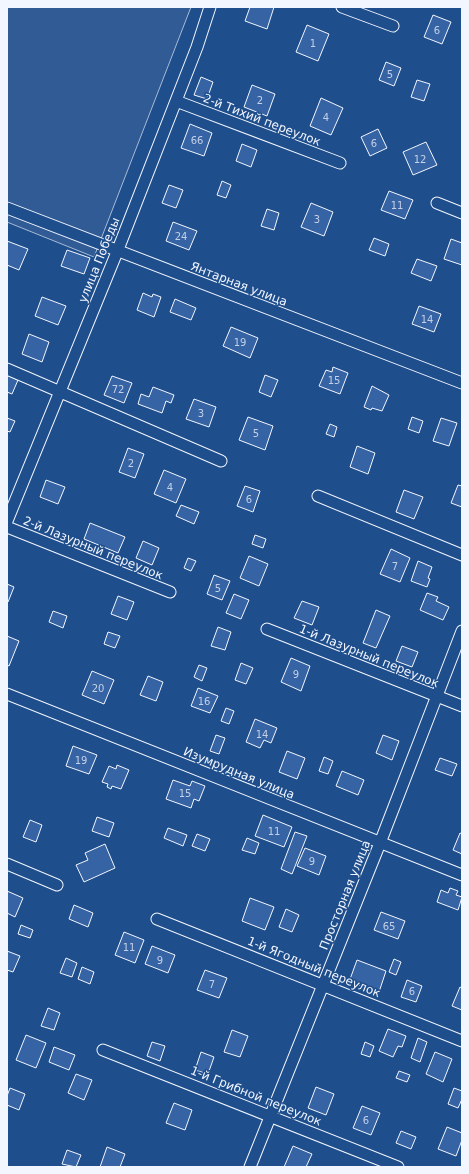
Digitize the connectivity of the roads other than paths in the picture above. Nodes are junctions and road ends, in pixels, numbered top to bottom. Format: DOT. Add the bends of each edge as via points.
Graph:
graph roads {
  1 [pos="210,7"];
  2 [pos="342,7"];
  3 [pos="393,26"];
  4 [pos="176,101"];
  5 [pos="340,163"];
  6 [pos="437,203"];
  7 [pos="7,208"];
  8 [pos="462,213"];
  9 [pos="117,252"];
  10 [pos="7,369"];
  11 [pos="462,383"];
  12 [pos="59,390"];
  13 [pos="221,461"];
  14 [pos="318,496"];
  15 [pos="7,521"];
  16 [pos="7,527"];
  17 [pos="462,555"];
  18 [pos="170,592"];
  19 [pos="267,629"];
  20 [pos="462,632"];
  21 [pos="7,694"];
  22 [pos="437,696"];
  23 [pos="462,706"];
  24 [pos="380,843"];
  25 [pos="7,864"];
  26 [pos="462,875"];
  27 [pos="57,885"];
  28 [pos="157,918"];
  29 [pos="323,985"];
  30 [pos="462,1040"];
  31 [pos="103,1050"];
  32 [pos="271,1116"];
  33 [pos="250,1167"];
  34 [pos="398,1167"];
  1 -- 4 [label="street, улица Победы"];
  2 -- 3 [label="street"];
  4 -- 5 [label="street, 2-й Тихий переулок"];
  4 -- 9 [label="street, улица Победы"];
  6 -- 8 [label="street"];
  7 -- 9 [label="street, Янтарная улица"];
  9 -- 11 [label="street, Янтарная улица"];
  9 -- 12 [label="street, улица Победы"];
  10 -- 12 [label="street"];
  12 -- 13 [label="street"];
  12 -- 15 [label="street, улица Победы"];
  14 -- 17 [label="street"];
  16 -- 18 [label="street, 2-й Лазурный переулок"];
  19 -- 22 [label="street, 1-й Лазурный переулок"];
  20 -- 22 [label="street, Просторная улица"];
  21 -- 24 [label="street, Изумрудная улица"];
  22 -- 23 [label="street, 1-й Лазурный переулок"];
  22 -- 24 [label="street, Просторная улица"];
  24 -- 26 [label="street, Изумрудная улица"];
  24 -- 29 [label="street, Просторная улица"];
  25 -- 27 [label="street"];
  28 -- 29 [label="street, 1-й Ягодный переулок"];
  29 -- 30 [label="street, 1-й Ягодный переулок"];
  29 -- 32 [label="street, Просторная улица"];
  31 -- 32 [label="street, 1-й Грибной переулок"];
  32 -- 33 [label="street, Просторная улица"];
  32 -- 34 [label="street, 1-й Грибной переулок"];
}
